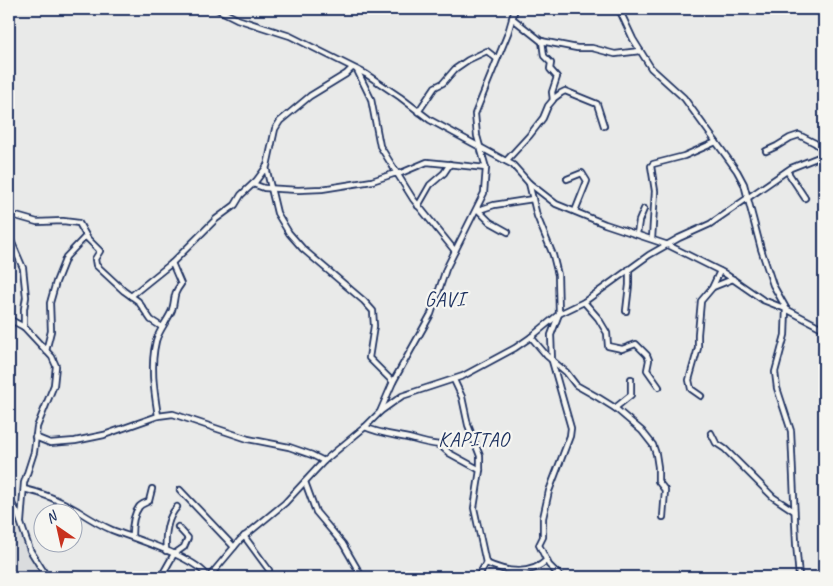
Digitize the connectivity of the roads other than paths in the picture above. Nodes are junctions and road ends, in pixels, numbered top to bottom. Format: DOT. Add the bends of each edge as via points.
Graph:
graph roads {
  1 [pos="217,9"];
  2 [pos="514,9"];
  3 [pos="619,9"];
  4 [pos="512,18"];
  5 [pos="542,41"];
  6 [pos="640,51"];
  7 [pos="497,59"];
  8 [pos="354,69"];
  9 [pos="553,99"];
  10 [pos="418,112"];
  11 [pos="604,126"];
  12 [pos="716,142"];
  13 [pos="480,147"];
  14 [pos="766,150"];
  15 [pos="824,150"];
  16 [pos="824,155"];
  17 [pos="506,161"];
  18 [pos="450,164"];
  19 [pos="266,167"];
  20 [pos="486,168"];
  21 [pos="787,171"];
  22 [pos="397,174"];
  23 [pos="568,178"];
  24 [pos="529,183"];
  25 [pos="253,184"];
  26 [pos="271,189"];
  27 [pos="748,198"];
  28 [pos="805,198"];
  29 [pos="533,199"];
  30 [pos="418,206"];
  31 [pos="644,209"];
  32 [pos="478,210"];
  33 [pos="575,211"];
  34 [pos="9,214"];
  35 [pos="508,232"];
  36 [pos="637,234"];
  37 [pos="9,236"];
  38 [pos="86,236"];
  39 [pos="652,239"];
  40 [pos="668,246"];
  41 [pos="455,251"];
  42 [pos="172,264"];
  43 [pos="629,269"];
  44 [pos="720,271"];
  45 [pos="733,279"];
  46 [pos="712,288"];
  47 [pos="131,296"];
  48 [pos="584,302"];
  49 [pos="786,310"];
  50 [pos="626,311"];
  51 [pos="558,314"];
  52 [pos="9,319"];
  53 [pos="24,327"];
  54 [pos="162,327"];
  55 [pos="824,329"];
  56 [pos="531,336"];
  57 [pos="46,351"];
  58 [pos="552,361"];
  59 [pos="631,379"];
  60 [pos="454,380"];
  61 [pos="393,382"];
  62 [pos="659,387"];
  63 [pos="701,396"];
  64 [pos="615,408"];
  65 [pos="380,412"];
  66 [pos="158,416"];
  67 [pos="365,427"];
  68 [pos="711,433"];
  69 [pos="35,437"];
  70 [pos="324,461"];
  71 [pos="480,470"];
  72 [pos="305,482"];
  73 [pos="152,488"];
  74 [pos="24,490"];
  75 [pos="180,490"];
  76 [pos="9,499"];
  77 [pos="177,506"];
  78 [pos="794,511"];
  79 [pos="664,517"];
  80 [pos="21,522"];
  81 [pos="178,527"];
  82 [pos="132,536"];
  83 [pos="244,536"];
  84 [pos="234,547"];
  85 [pos="166,551"];
  86 [pos="174,554"];
  87 [pos="486,563"];
  88 [pos="548,563"];
  89 [pos="269,570"];
  90 [pos="47,577"];
  91 [pos="161,577"];
  92 [pos="208,577"];
  93 [pos="362,577"];
  94 [pos="478,577"];
  95 [pos="561,577"];
  96 [pos="799,577"];
  1 -- 8 [label="street" via="237,20 290,36"];
  2 -- 4 [label="street"];
  3 -- 6 [label="street"];
  4 -- 5 [label="street"];
  4 -- 7 [label="street"];
  5 -- 6 [label="street" via="615,54"];
  5 -- 9 [label="street" via="544,56 557,77"];
  6 -- 12 [label="street" via="654,72 684,98"];
  7 -- 10 [label="street" via="486,51 462,64 435,88"];
  7 -- 13 [label="street" via="475,114"];
  8 -- 10 [label="street"];
  8 -- 19 [label="street" via="310,96 280,121"];
  8 -- 22 [label="street" via="371,98 380,146"];
  9 -- 11 [label="street" via="565,91 597,104"];
  9 -- 17 [label="street" via="537,128"];
  10 -- 13 [label="street"];
  12 -- 27 [label="street" via="737,171"];
  12 -- 39 [label="street" via="651,166 655,191"];
  13 -- 17 [label="street"];
  13 -- 20 [label="street"];
  14 -- 15 [label="street" via="799,135"];
  16 -- 21 [label="street"];
  17 -- 24 [label="street"];
  18 -- 20 [label="street"];
  18 -- 22 [label="street" via="427,162"];
  18 -- 30 [label="street" via="430,185"];
  19 -- 25 [label="street"];
  19 -- 26 [label="street"];
  20 -- 32 [label="street" via="484,193"];
  21 -- 27 [label="street"];
  21 -- 28 [label="street"];
  22 -- 26 [label="street" via="322,189"];
  22 -- 30 [label="street"];
  23 -- 33 [label="street" via="582,173 588,181"];
  24 -- 29 [label="street"];
  24 -- 33 [label="street" via="556,204"];
  25 -- 26 [label="street"];
  25 -- 42 [label="street"];
  26 -- 61 [label="street" via="277,213 293,238 371,308 374,316 369,358"];
  27 -- 40 [label="street" via="710,224"];
  27 -- 49 [label="street" via="773,285"];
  29 -- 32 [label="street"];
  29 -- 51 [label="street" via="556,266"];
  30 -- 41 [label="street"];
  31 -- 36 [label="street"];
  32 -- 35 [label="street" via="490,222"];
  32 -- 41 [label="street"];
  33 -- 36 [label="street"];
  34 -- 38 [label="street" via="37,222 79,223"];
  36 -- 39 [label="street"];
  37 -- 53 [label="street" via="24,271"];
  38 -- 47 [label="street" via="100,251 95,259 96,265"];
  38 -- 57 [label="street" via="66,257 56,282 50,303 51,331"];
  39 -- 40 [label="street"];
  40 -- 43 [label="street"];
  40 -- 44 [label="street"];
  41 -- 61 [label="street" via="431,314"];
  42 -- 47 [label="street"];
  42 -- 54 [label="street" via="180,284"];
  43 -- 48 [label="street"];
  43 -- 50 [label="street"];
  44 -- 45 [label="street"];
  44 -- 46 [label="street"];
  45 -- 46 [label="street"];
  45 -- 49 [label="street" via="763,300"];
  46 -- 63 [label="street" via="701,301 698,348 689,380 691,389"];
  47 -- 54 [label="street" via="142,304 151,320"];
  48 -- 51 [label="street"];
  48 -- 62 [label="street" via="607,333 608,346 622,349 636,344 643,350 649,360 647,370"];
  49 -- 55 [label="street"];
  49 -- 78 [label="street" via="785,335 775,372 791,431"];
  51 -- 56 [label="street"];
  51 -- 58 [label="street" via="551,335"];
  52 -- 53 [label="street"];
  53 -- 57 [label="street"];
  54 -- 66 [label="street" via="152,364"];
  56 -- 58 [label="street"];
  56 -- 60 [label="street"];
  57 -- 69 [label="street" via="56,366 56,380"];
  58 -- 64 [label="street" via="576,386"];
  58 -- 88 [label="street" via="571,428 543,518 543,537 539,546"];
  59 -- 64 [label="street" via="631,395"];
  60 -- 65 [label="street" via="406,394"];
  60 -- 71 [label="street" via="480,456"];
  61 -- 65 [label="street"];
  64 -- 79 [label="street" via="642,431 653,446 658,461 658,481 665,490"];
  65 -- 67 [label="street"];
  66 -- 69 [label="street" via="85,439 54,443"];
  66 -- 70 [label="street" via="178,415 248,439 290,447"];
  67 -- 70 [label="street"];
  67 -- 71 [label="street" via="440,445"];
  68 -- 78 [label="street" via="718,445 773,497"];
  69 -- 74 [label="street"];
  70 -- 72 [label="street"];
  71 -- 87 [label="street" via="474,508"];
  72 -- 83 [label="street"];
  72 -- 93 [label="street" via="316,512 343,544"];
  73 -- 82 [label="street" via="149,501 140,505 137,512"];
  74 -- 80 [label="street"];
  74 -- 82 [label="street" via="61,503 112,530"];
  75 -- 84 [label="street"];
  76 -- 80 [label="street"];
  77 -- 85 [label="street" via="171,514 165,536"];
  78 -- 96 [label="street"];
  80 -- 90 [label="street" via="30,550"];
  81 -- 86 [label="street" via="188,538 184,547"];
  82 -- 85 [label="street"];
  83 -- 84 [label="street"];
  83 -- 89 [label="street"];
  84 -- 92 [label="street"];
  85 -- 86 [label="street"];
  86 -- 91 [label="street"];
  86 -- 92 [label="street" via="199,567"];
  87 -- 88 [label="street" via="520,572"];
  87 -- 94 [label="street"];
  88 -- 95 [label="street"];
}
